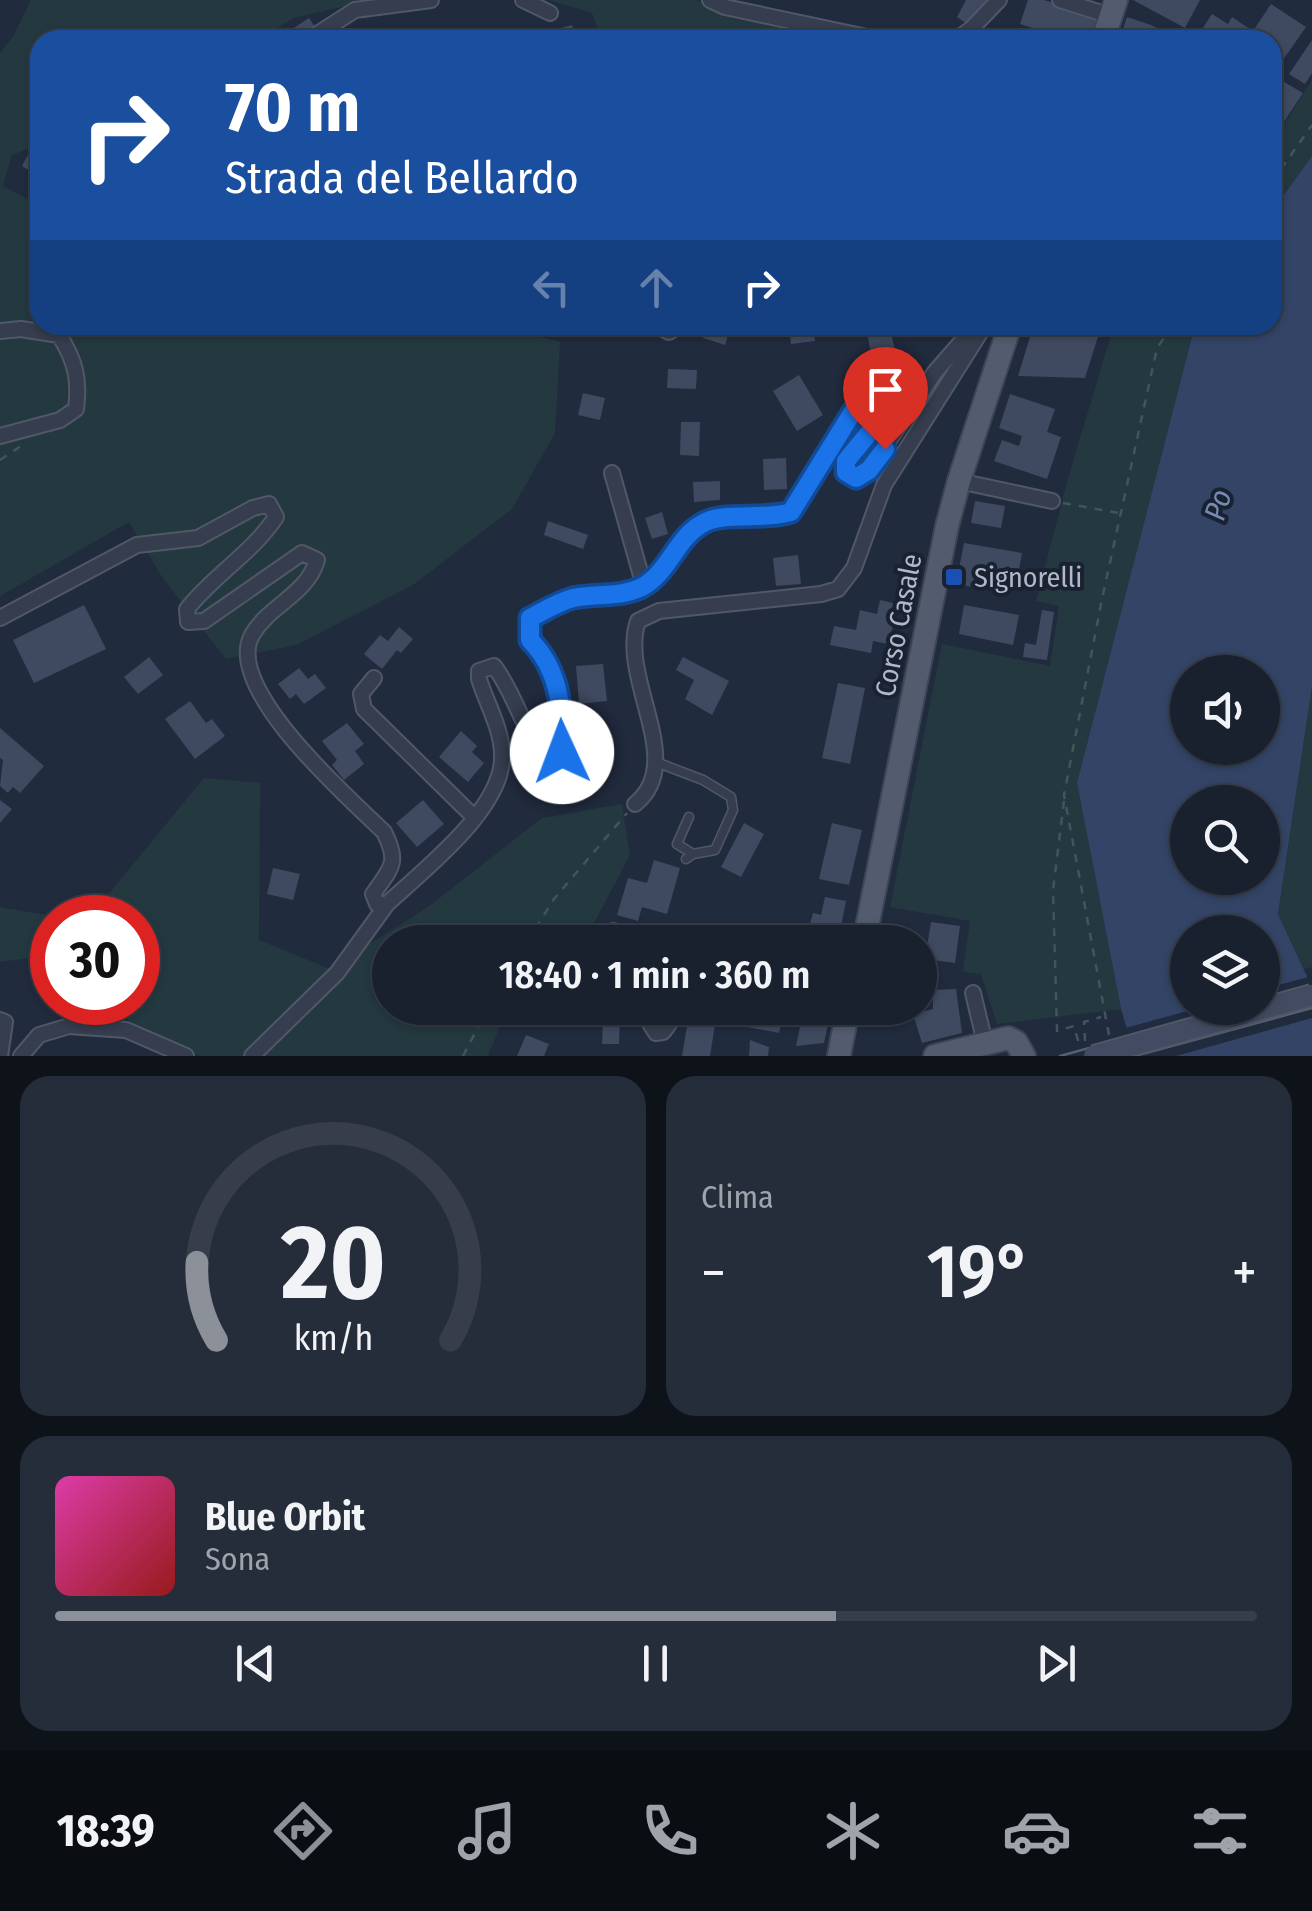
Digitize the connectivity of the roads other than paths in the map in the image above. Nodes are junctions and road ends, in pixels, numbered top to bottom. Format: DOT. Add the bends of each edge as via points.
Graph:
graph roads {
  1 [pos="430,0"];
  2 [pos="524,0"];
  3 [pos="710,0"];
  4 [pos="999,0"];
  5 [pos="1060,0"];
  6 [pos="1114,8"];
  7 [pos="550,13"];
  8 [pos="324,30"];
  9 [pos="815,30"];
  10 [pos="971,30"];
  11 [pos="30,330"];
  12 [pos="0,331"];
  13 [pos="58,335"];
  14 [pos="971,335"];
  15 [pos="974,335"];
  16 [pos="1007,335"];
  17 [pos="0,436"];
  18 [pos="612,474"];
  19 [pos="958,481"];
  20 [pos="1052,501"];
  21 [pos="644,586"];
  22 [pos="0,618"];
  23 [pos="374,678"];
  24 [pos="656,762"];
  25 [pos="635,804"];
  26 [pos="474,817"];
  27 [pos="689,817"];
  28 [pos="387,904"];
  29 [pos="867,925"];
  30 [pos="973,993"];
  31 [pos="1312,995"];
  32 [pos="0,1020"];
  33 [pos="847,1025"];
  34 [pos="985,1043"];
  35 [pos="1086,1048"];
  36 [pos="845,1051"];
  37 [pos="0,1056"];
  38 [pos="21,1056"];
  39 [pos="186,1056"];
  40 [pos="252,1056"];
  41 [pos="935,1056"];
  42 [pos="1024,1056"];
  1 -- 8 [label="street" via="355,10"];
  2 -- 7 [label="street"];
  3 -- 9 [label="street"];
  4 -- 10 [label="street"];
  5 -- 6 [label="street"];
  11 -- 12 [label="street"];
  13 -- 17 [label="street" via="74,358 76,409 60,420"];
  14 -- 21 [label="street" via="936,372 869,470 856,478 846,472 846,461 878,422 866,402 854,410 791,512 701,524"];
  15 -- 24 [label="street" via="884,485 854,568 838,589 660,611 638,621 638,676"];
  16 -- 19 [label="main road, Corso Casale"];
  18 -- 21 [label="street"];
  19 -- 20 [label="street"];
  19 -- 29 [label="main road, Corso Casale"];
  21 -- 26 [label="street" via="573,598 530,618 530,640 554,672 562,709 557,759 548,761 539,751 494,666 479,671 502,752 494,787"];
  22 -- 28 [label="street" via="137,545 198,538 269,504 276,517 264,536 203,590 188,609 188,622 204,621 302,553 317,560 312,578 253,633 248,671 292,742 384,832 394,850 393,866 373,894 377,904"];
  23 -- 26 [label="street" via="362,694 364,708"];
  24 -- 25 [label="street" via="646,796"];
  24 -- 27 [label="lane" via="732,798 715,850 690,857 678,844"];
  26 -- 28 [label="street"];
  28 -- 40 [label="street" via="337,973"];
  30 -- 34 [label="street"];
  31 -- 35 [label="main road, bridge"];
  32 -- 37 [label="street"];
  33 -- 36 [label="main road"];
  34 -- 41 [label="main road"];
  34 -- 42 [label="main road" via="1008,1038"];
  38 -- 39 [label="street" via="39,1035 69,1026 126,1030"];
}
